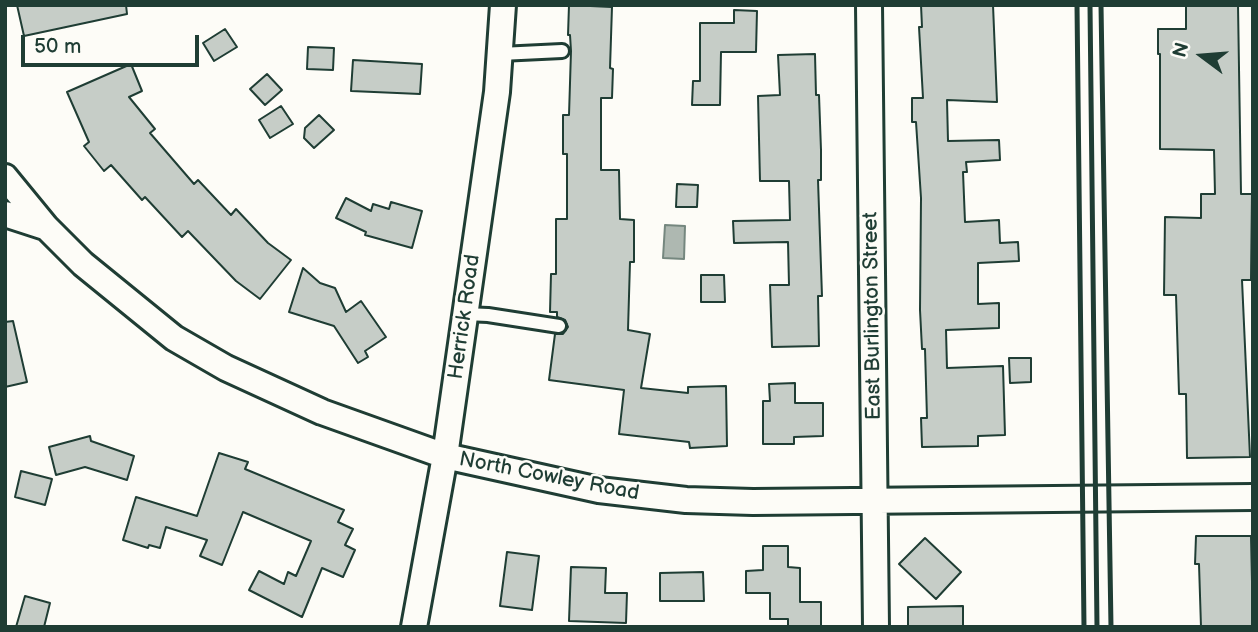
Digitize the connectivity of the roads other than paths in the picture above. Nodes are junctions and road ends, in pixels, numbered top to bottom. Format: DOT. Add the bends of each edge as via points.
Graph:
graph roads {
  1 [pos="503,5"];
  2 [pos="869,5"];
  3 [pos="562,51"];
  4 [pos="500,54"];
  5 [pos="5,177"];
  6 [pos="5,214"];
  7 [pos="46,227"];
  8 [pos="465,314"];
  9 [pos="559,326"];
  10 [pos="445,456"];
  11 [pos="1253,497"];
  12 [pos="876,501"];
  13 [pos="414,627"];
  14 [pos="876,627"];
  1 -- 4 [label="street, Herrick Road"];
  2 -- 12 [label="street, East Burlington Street"];
  3 -- 4 [label="lane"];
  4 -- 8 [label="street, Herrick Road"];
  5 -- 7 [label="street, North Cowley Road"];
  6 -- 7 [label="street, North Cowley Road"];
  7 -- 10 [label="street, North Cowley Road" via="83,264 174,338 322,412"];
  8 -- 9 [label="lane"];
  8 -- 10 [label="street, Herrick Road"];
  10 -- 12 [label="street, North Cowley Road" via="642,496"];
  10 -- 13 [label="street, Herrick Road"];
  11 -- 12 [label="street, North Cowley Road"];
  12 -- 14 [label="street, East Burlington Street"];
}
